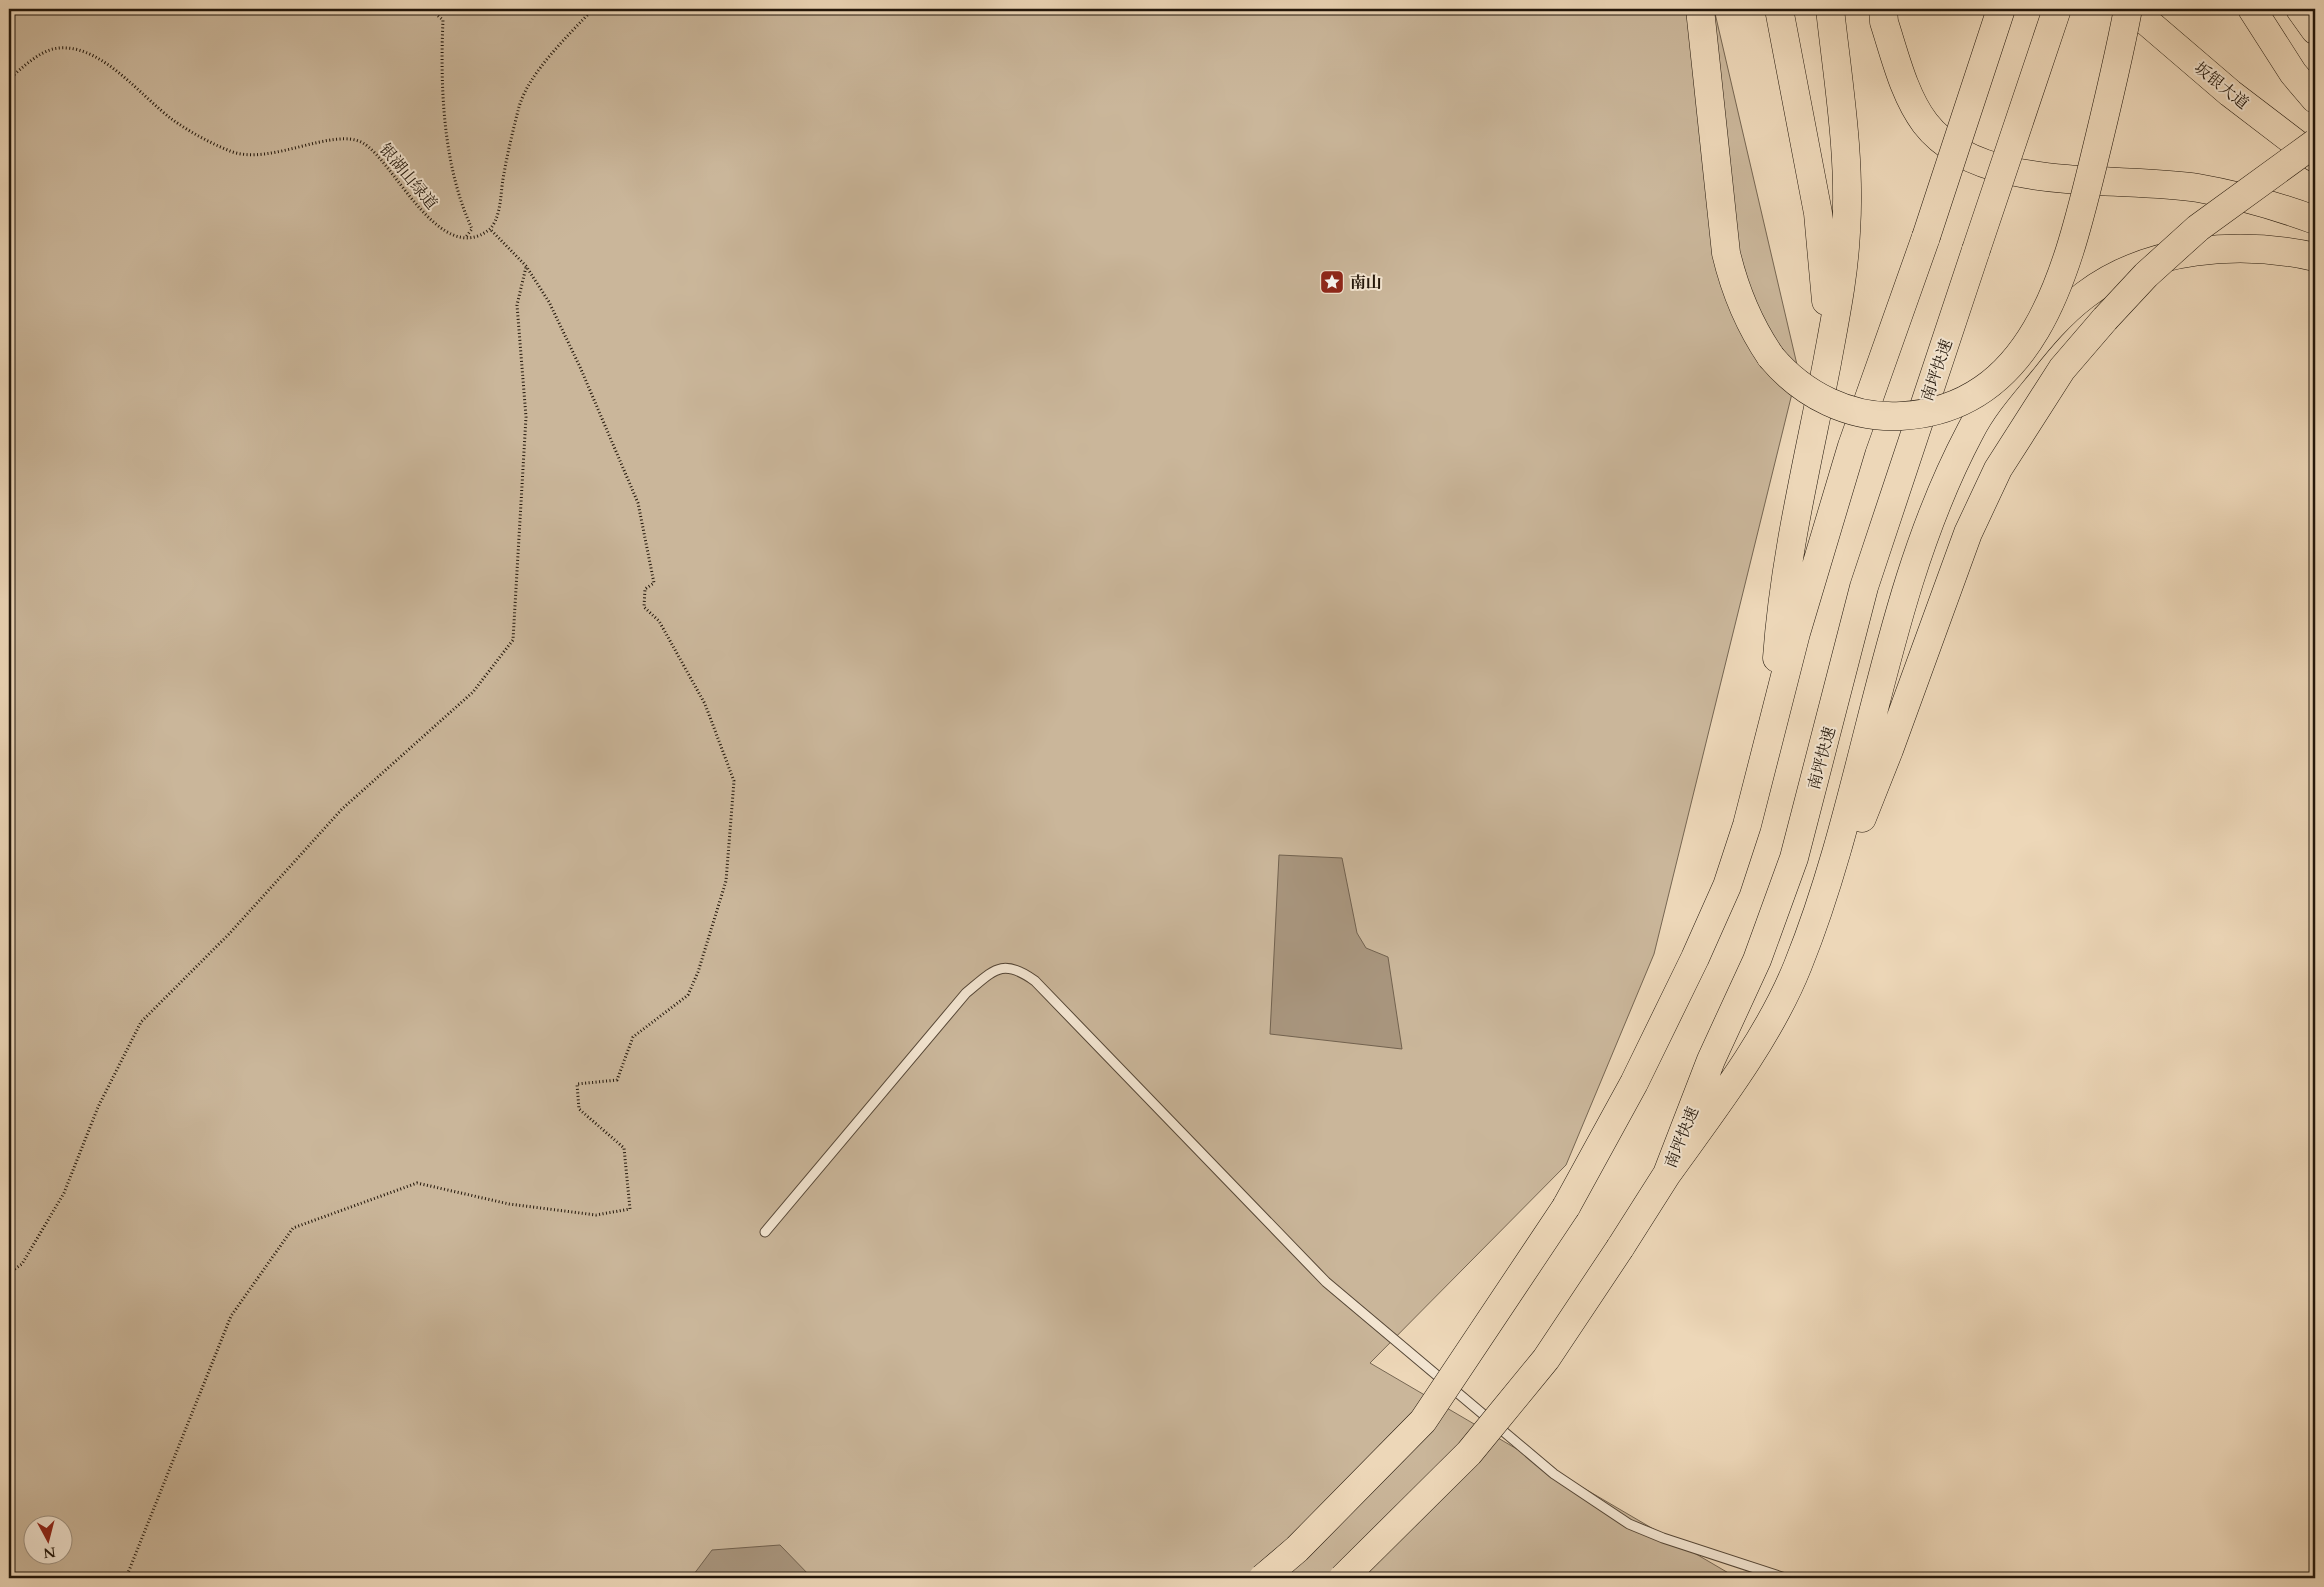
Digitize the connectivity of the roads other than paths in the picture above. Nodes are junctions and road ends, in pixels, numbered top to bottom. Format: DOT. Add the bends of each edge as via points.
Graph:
graph roads {
  1 [pos="1700,9"];
  2 [pos="1779,9"];
  3 [pos="1830,9"];
  4 [pos="2001,9"];
  5 [pos="2057,9"];
  6 [pos="2128,9"];
  7 [pos="2132,9"];
  8 [pos="2252,9"];
  9 [pos="2300,9"];
  10 [pos="1882,13"];
  11 [pos="2315,30"];
  12 [pos="2315,99"];
  13 [pos="2315,143"];
  14 [pos="2315,158"];
  15 [pos="2315,220"];
  16 [pos="2315,257"];
  17 [pos="1828,356"];
  18 [pos="2315,676"];
  19 [pos="2315,686"];
  20 [pos="1772,726"];
  21 [pos="1822,898"];
  22 [pos="1667,1174"];
  23 [pos="766,1232"];
  24 [pos="1263,1578"];
  25 [pos="1343,1578"];
  26 [pos="1786,1578"];
  1 -- 6 [label="main road, bridge" via="1726,253 1743,308 1756,335 1788,376 1826,401 1868,414 1891,417 1913,416 1960,404 2004,373 2034,335 2065,266 2084,202"];
  2 -- 17 [label="main road" via="1818,213 1824,262"];
  3 -- 17 [label="main road" via="1847,184 1842,281"];
  4 -- 20 [label="main road, bridge" via="1926,237 1852,446"];
  5 -- 22 [label="main road, 南坪快速, bridge" via="1864,587 1794,858 1757,960 1711,1060"];
  7 -- 14 [label="main road, 坂银大道" via="2230,93"];
  8 -- 12 [label="main road" via="2293,73"];
  9 -- 11 [label="main road"];
  10 -- 15 [label="main road" via="1910,100 1926,124 1950,148 1981,162 2046,178 2197,188 2274,206"];
  13 -- 21 [label="main road, bridge" via="2198,228 2146,275 2062,369 1998,470 1968,534 1863,815"];
  16 -- 21 [label="main road" via="2289,251 2217,249 2183,254 2140,267 2087,294 2066,312 1987,404 1970,430 1941,493 1902,605 1856,783"];
  17 -- 20 [label="main road" via="1794,521 1781,606"];
  18 -- 19 [label="lane"];
  20 -- 24 [label="main road, bridge" via="1747,825 1727,886 1634,1083 1566,1207 1423,1420 1297,1549"];
  21 -- 22 [label="main road" via="1797,967 1771,1019"];
  22 -- 25 [label="main road, 南坪快速, bridge" via="1546,1359 1475,1446"];
  23 -- 26 [label="lane" via="966,992 992,971 1007,967 1019,970 1034,981 1326,1282 1554,1474 1629,1524"];
}
